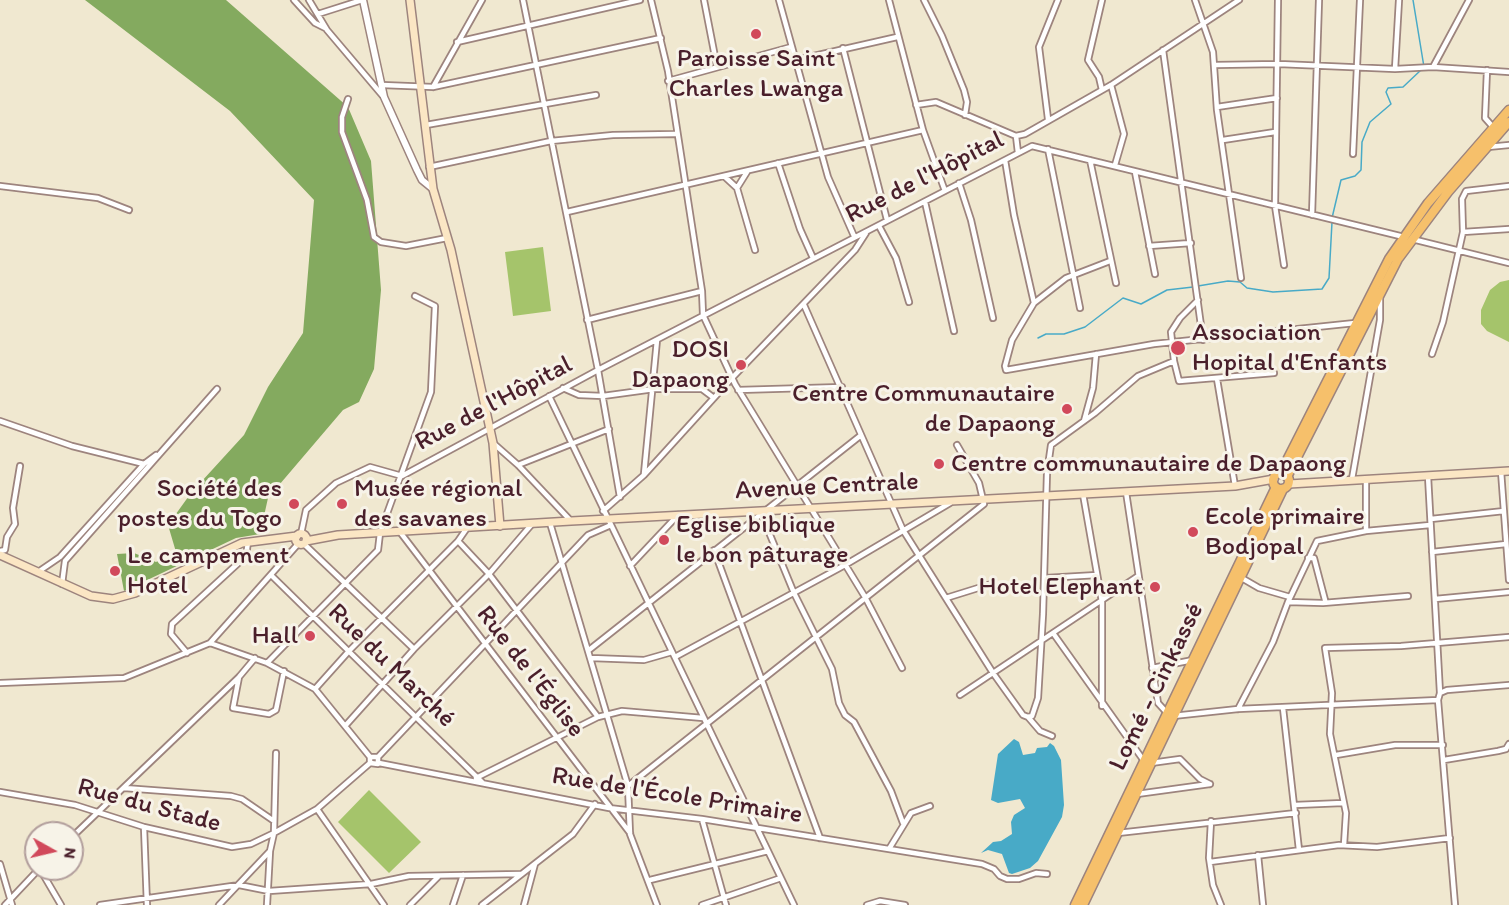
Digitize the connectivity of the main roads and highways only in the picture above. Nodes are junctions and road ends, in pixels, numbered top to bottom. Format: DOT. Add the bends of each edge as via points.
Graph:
graph roads {
  1 [pos="410,0"];
  2 [pos="1509,110"];
  3 [pos="1509,122"];
  4 [pos="1408,238"];
  5 [pos="1505,471"];
  6 [pos="1282,481"];
  7 [pos="500,526"];
  8 [pos="0,553"];
  9 [pos="1229,593"];
  10 [pos="1171,715"];
  11 [pos="1147,762"];
  12 [pos="1075,905"];
  13 [pos="1083,905"];
  1 -- 7 [label="main road" via="429,167 493,443"];
  2 -- 4 [label="highway" via="1440,188"];
  3 -- 4 [label="highway"];
  4 -- 6 [label="highway"];
  4 -- 6 [label="highway" via="1355,322"];
  5 -- 6 [label="main road, Avenue Centrale"];
  6 -- 7 [label="main road, Avenue Centrale"];
  6 -- 9 [label="highway, Lomé - Cinkassé"];
  6 -- 9 [label="highway, Lomé - Cinkassé" via="1240,577"];
  7 -- 8 [label="main road, Avenue Centrale" via="248,542 124,597 100,598"];
  9 -- 10 [label="highway, Lomé - Cinkassé"];
  9 -- 10 [label="highway, Lomé - Cinkassé" via="1192,660"];
  10 -- 11 [label="highway, Lomé - Cinkassé"];
  11 -- 12 [label="highway, Lomé - Cinkassé"];
  11 -- 13 [label="highway, Lomé - Cinkassé" via="1137,794"];
}
